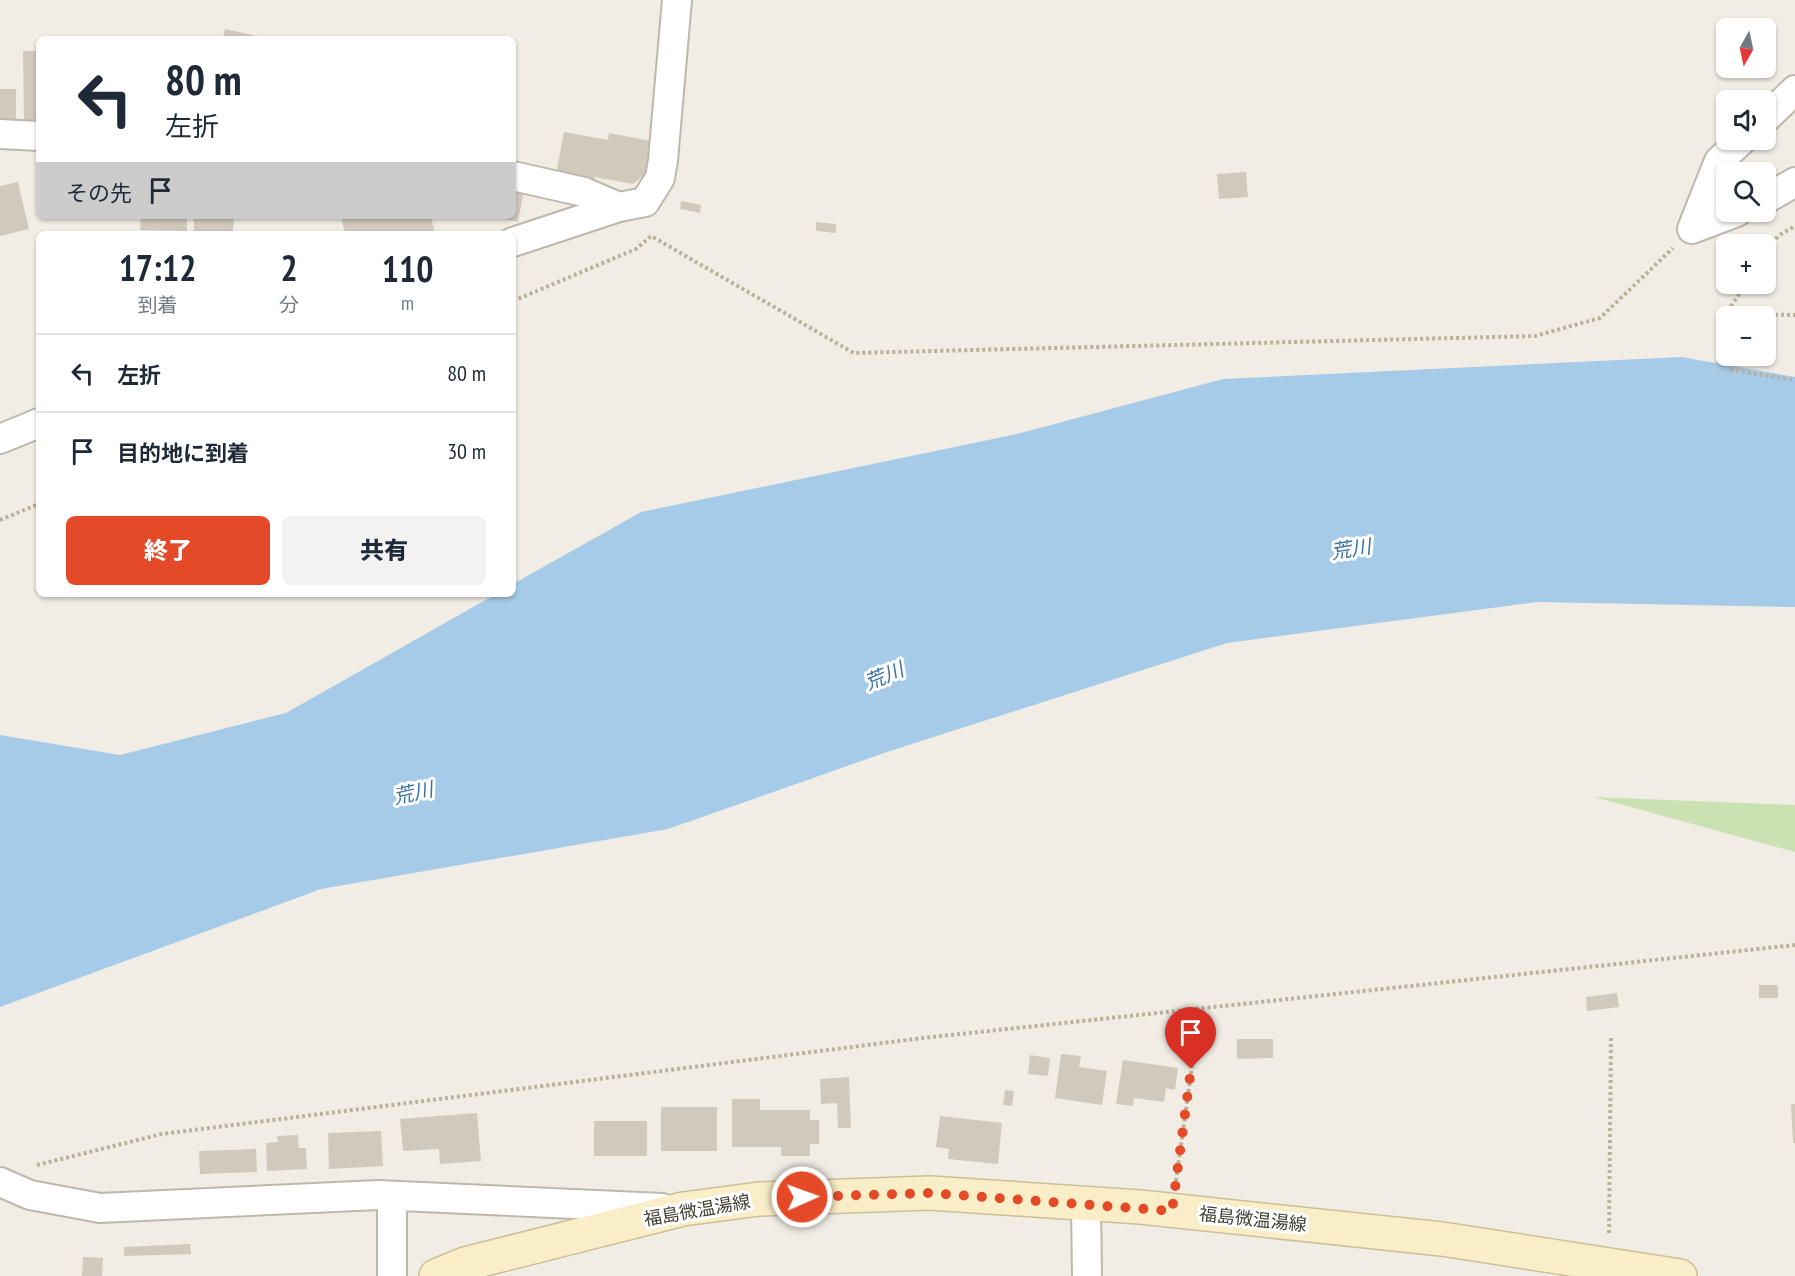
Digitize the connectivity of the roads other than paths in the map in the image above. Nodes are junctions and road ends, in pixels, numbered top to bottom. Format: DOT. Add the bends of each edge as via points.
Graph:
graph roads {
  1 [pos="676,0"];
  2 [pos="1795,90"];
  3 [pos="1776,108"];
  4 [pos="0,135"];
  5 [pos="36,136"];
  6 [pos="1731,150"];
  7 [pos="1719,162"];
  8 [pos="1716,169"];
  9 [pos="516,177"];
  10 [pos="1795,182"];
  11 [pos="1776,194"];
  12 [pos="619,207"];
  13 [pos="1716,220"];
  14 [pos="516,241"];
  15 [pos="36,424"];
  16 [pos="0,439"];
  17 [pos="0,1182"];
  18 [pos="392,1196"];
  19 [pos="1086,1204"];
  20 [pos="683,1209"];
  21 [pos="392,1276"];
  22 [pos="436,1276"];
  23 [pos="1087,1276"];
  24 [pos="1680,1276"];
  1 -- 12 [label="street" via="660,178 645,202"];
  2 -- 3 [label="street"];
  4 -- 5 [label="street"];
  6 -- 7 [label="street"];
  8 -- 13 [label="street" via="1692,229"];
  9 -- 12 [label="street" via="584,192"];
  10 -- 11 [label="street"];
  12 -- 14 [label="street"];
  15 -- 16 [label="street"];
  17 -- 18 [label="street" via="30,1195 100,1208"];
  18 -- 20 [label="street"];
  18 -- 21 [label="street"];
  19 -- 20 [label="main road, 福島微温湯線" via="930,1193 759,1199"];
  19 -- 23 [label="street"];
  19 -- 24 [label="main road, 福島微温湯線" via="1442,1239"];
  20 -- 22 [label="main road, 福島微温湯線" via="465,1264"];
}
